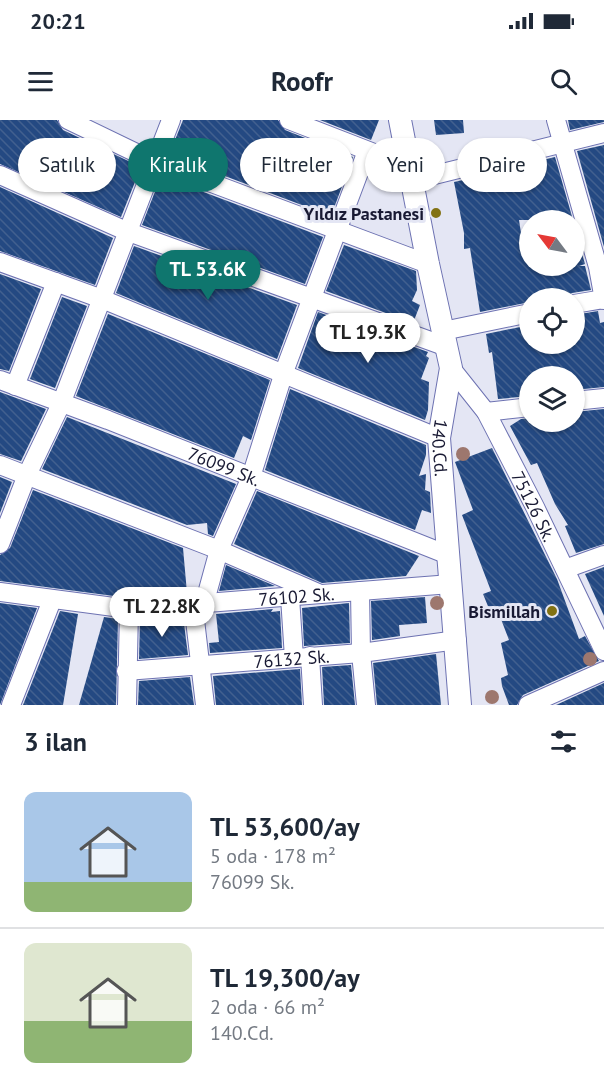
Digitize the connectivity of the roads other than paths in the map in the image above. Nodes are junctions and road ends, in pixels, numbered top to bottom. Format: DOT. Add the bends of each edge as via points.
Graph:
graph roads {
  1 [pos="68,120"];
  2 [pos="171,120"];
  3 [pos="289,120"];
  4 [pos="400,120"];
  5 [pos="556,120"];
  6 [pos="604,133"];
  7 [pos="163,138"];
  8 [pos="404,138"];
  9 [pos="562,142"];
  10 [pos="128,149"];
  11 [pos="365,150"];
  12 [pos="365,156"];
  13 [pos="445,167"];
  14 [pos="0,175"];
  15 [pos="228,188"];
  16 [pos="141,192"];
  17 [pos="415,192"];
  18 [pos="337,228"];
  19 [pos="126,231"];
  20 [pos="0,262"];
  21 [pos="428,264"];
  22 [pos="601,267"];
  23 [pos="56,282"];
  24 [pos="311,296"];
  25 [pos="102,298"];
  26 [pos="604,299"];
  27 [pos="585,302"];
  28 [pos="519,318"];
  29 [pos="447,348"];
  30 [pos="284,372"];
  31 [pos="8,383"];
  32 [pos="604,398"];
  33 [pos="585,400"];
  34 [pos="61,404"];
  35 [pos="519,408"];
  36 [pos="486,412"];
  37 [pos="439,438"];
  38 [pos="0,465"];
  39 [pos="27,475"];
  40 [pos="251,477"];
  41 [pos="0,544"];
  42 [pos="219,550"];
  43 [pos="448,555"];
  44 [pos="604,555"];
  45 [pos="565,569"];
  46 [pos="451,584"];
  47 [pos="360,591"];
  48 [pos="0,592"];
  49 [pos="322,595"];
  50 [pos="290,597"];
  51 [pos="52,600"];
  52 [pos="199,602"];
  53 [pos="129,609"];
  54 [pos="457,640"];
  55 [pos="604,651"];
  56 [pos="361,653"];
  57 [pos="302,657"];
  58 [pos="202,664"];
  59 [pos="126,671"];
  60 [pos="604,671"];
  61 [pos="11,705"];
  62 [pos="127,705"];
  63 [pos="205,705"];
  64 [pos="313,705"];
  65 [pos="366,705"];
  66 [pos="460,705"];
  67 [pos="470,705"];
  68 [pos="528,705"];
  1 -- 10 [label="street"];
  2 -- 7 [label="street"];
  3 -- 11 [label="street"];
  4 -- 8 [label="street, 140.Cd."];
  5 -- 9 [label="street"];
  6 -- 9 [label="street"];
  9 -- 13 [label="street"];
  9 -- 22 [label="street"];
  12 -- 18 [label="street"];
  14 -- 19 [label="street"];
  15 -- 18 [label="street"];
  16 -- 19 [label="street"];
  17 -- 21 [label="street, 140.Cd."];
  18 -- 21 [label="street"];
  18 -- 24 [label="street"];
  19 -- 24 [label="street"];
  19 -- 25 [label="street"];
  20 -- 23 [label="street"];
  21 -- 29 [label="street, 140.Cd."];
  22 -- 26 [label="street"];
  23 -- 25 [label="street"];
  23 -- 31 [label="street"];
  24 -- 29 [label="street"];
  24 -- 30 [label="street"];
  25 -- 30 [label="street"];
  25 -- 34 [label="street"];
  26 -- 27 [label="street"];
  28 -- 29 [label="street"];
  29 -- 36 [label="street, 75126 Sk."];
  29 -- 37 [label="street, 140.Cd."];
  30 -- 37 [label="street"];
  30 -- 40 [label="street"];
  31 -- 34 [label="street, 76099 Sk."];
  32 -- 33 [label="street"];
  34 -- 39 [label="street"];
  34 -- 40 [label="street, 76099 Sk."];
  35 -- 36 [label="street"];
  36 -- 45 [label="street, 75126 Sk."];
  37 -- 43 [label="street, 140.Cd."];
  38 -- 39 [label="street"];
  39 -- 41 [label="street"];
  39 -- 42 [label="street"];
  40 -- 42 [label="street"];
  40 -- 43 [label="street, 76099 Sk."];
  42 -- 49 [label="street"];
  42 -- 52 [label="street"];
  43 -- 46 [label="street, 140.Cd."];
  44 -- 45 [label="street"];
  45 -- 55 [label="street, 75126 Sk."];
  46 -- 47 [label="street, 76102 Sk."];
  46 -- 54 [label="street, 140.Cd."];
  47 -- 49 [label="street, 76102 Sk."];
  47 -- 56 [label="street"];
  48 -- 51 [label="street, 76102 Sk."];
  49 -- 50 [label="street, 76102 Sk."];
  50 -- 52 [label="street, 76102 Sk."];
  50 -- 57 [label="street"];
  51 -- 53 [label="street, 76102 Sk."];
  51 -- 61 [label="street"];
  52 -- 53 [label="street, 76102 Sk."];
  52 -- 58 [label="street"];
  53 -- 59 [label="street"];
  54 -- 56 [label="street, 76132 Sk."];
  54 -- 66 [label="street, 140.Cd."];
  54 -- 67 [label="street, 140.Cd."];
  56 -- 57 [label="street, 76132 Sk."];
  56 -- 65 [label="street"];
  57 -- 58 [label="street, 76132 Sk."];
  57 -- 64 [label="street"];
  58 -- 59 [label="street, 76132 Sk."];
  58 -- 63 [label="street"];
  59 -- 62 [label="street"];
  60 -- 68 [label="street"];
}
